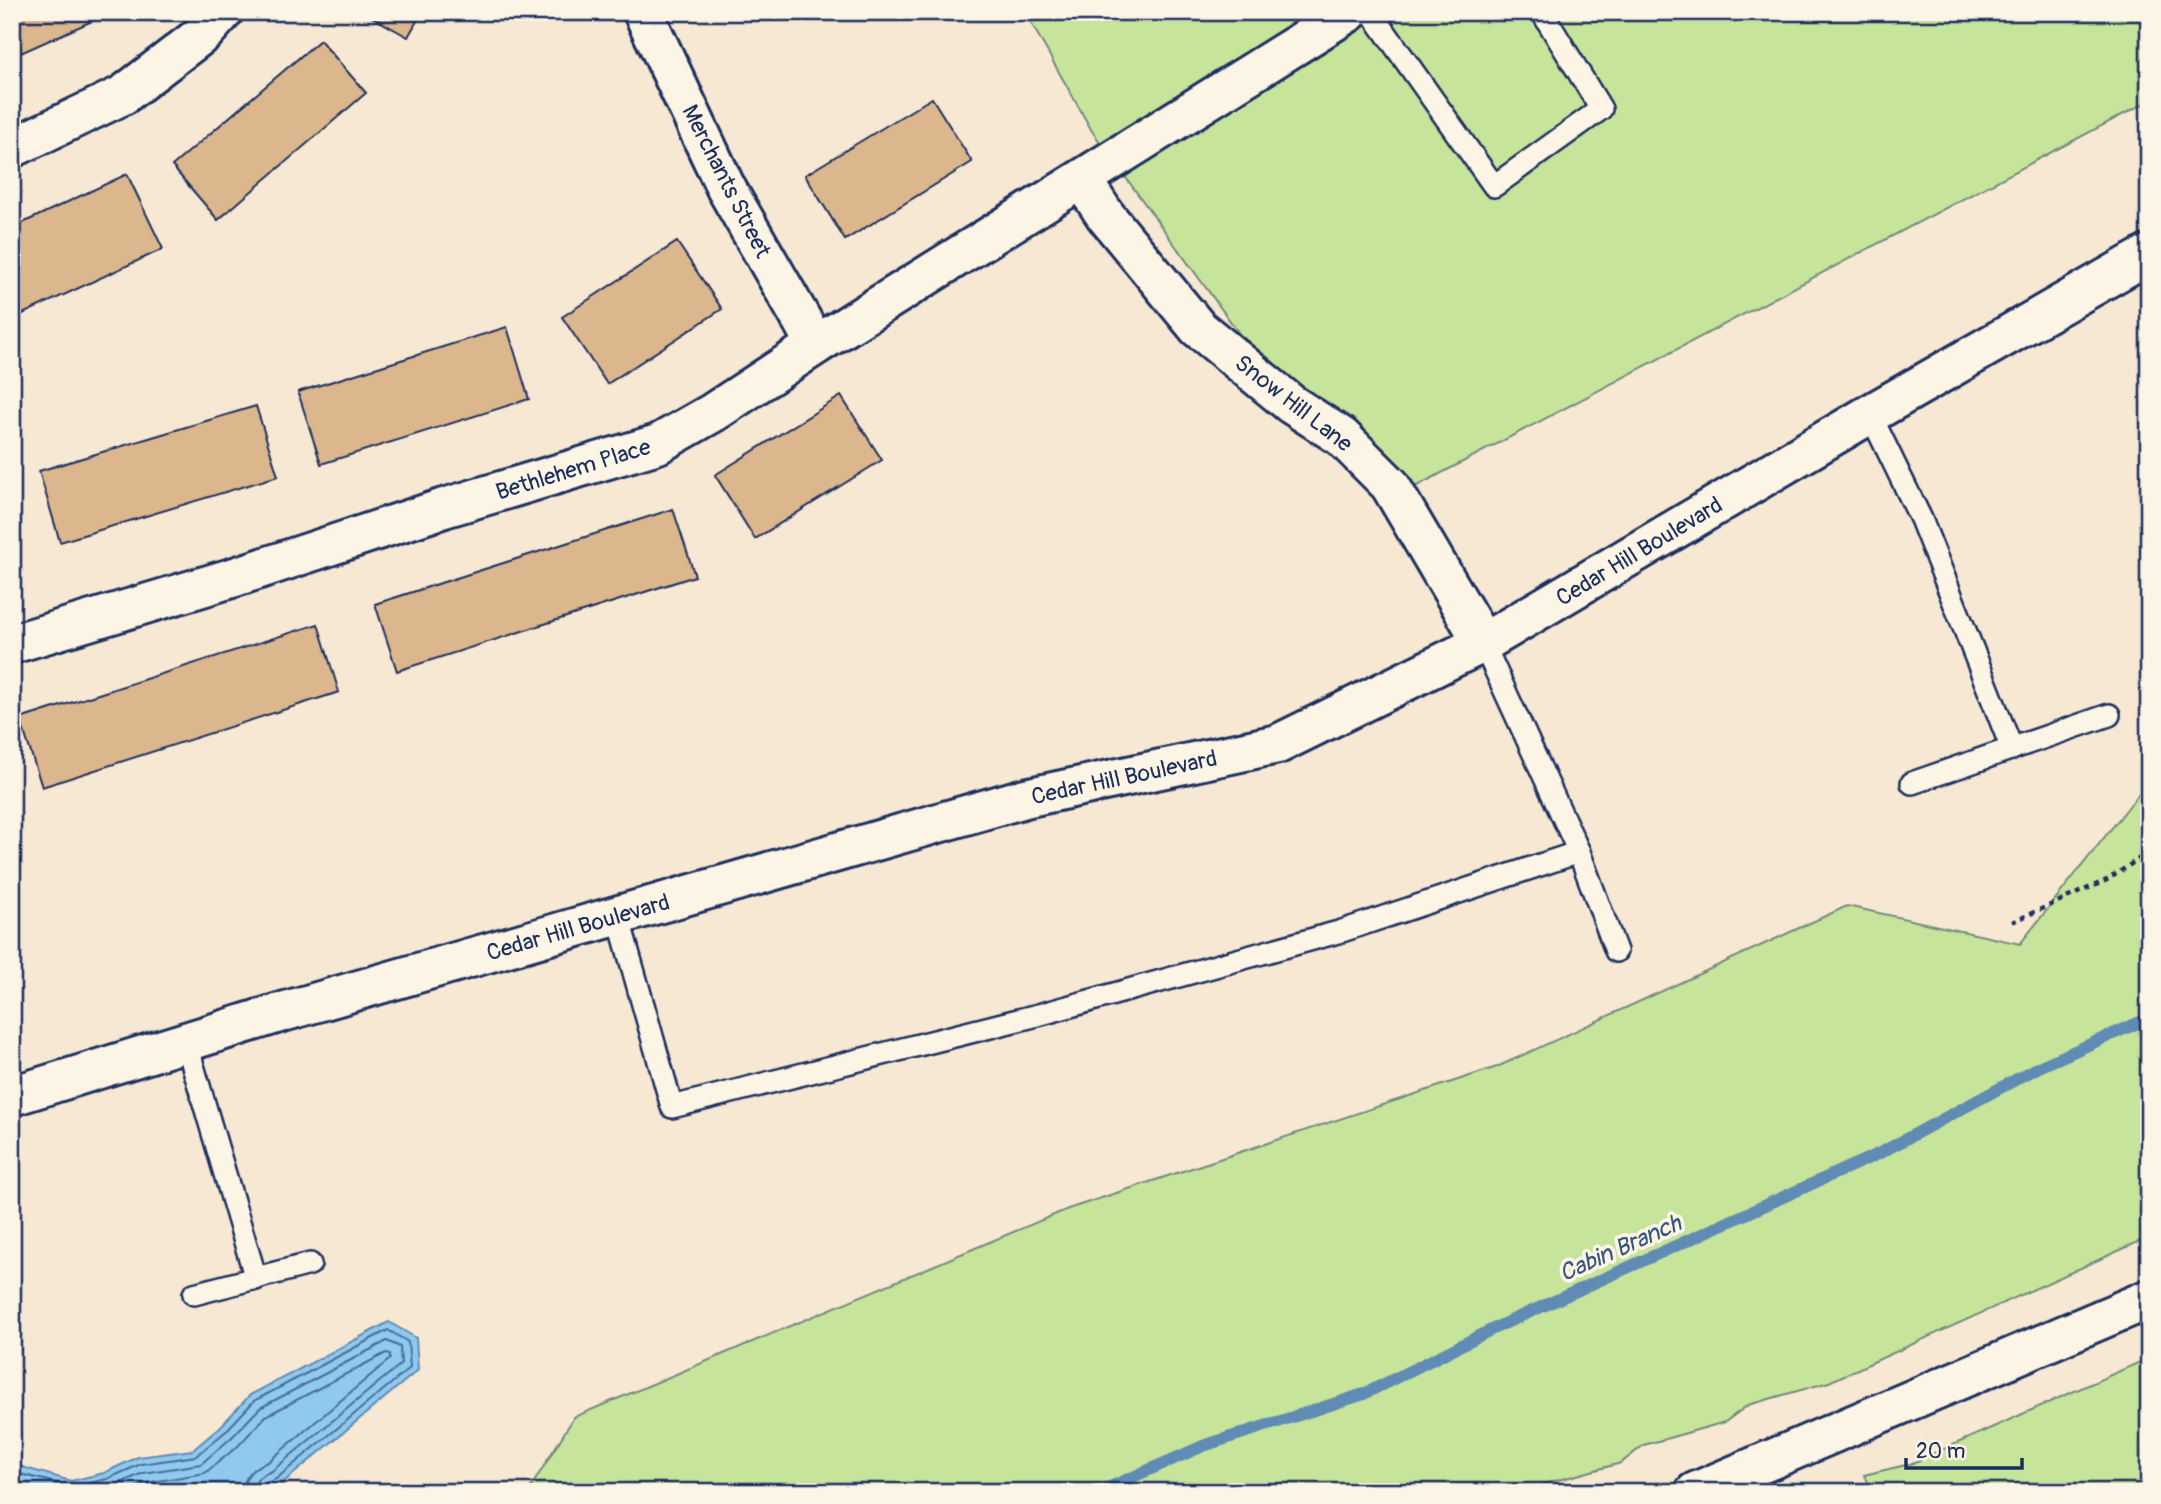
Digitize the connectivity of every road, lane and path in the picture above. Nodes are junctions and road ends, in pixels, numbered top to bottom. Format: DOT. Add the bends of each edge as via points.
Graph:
graph roads {
  1 [pos="223,12"];
  2 [pos="643,12"];
  3 [pos="1349,12"];
  4 [pos="1371,12"];
  5 [pos="1542,12"];
  6 [pos="12,148"];
  7 [pos="1082,180"];
  8 [pos="2149,254"];
  9 [pos="816,345"];
  10 [pos="1870,414"];
  11 [pos="1483,643"];
  12 [pos="12,644"];
  13 [pos="2109,716"];
  14 [pos="2012,749"];
  15 [pos="1912,783"];
  16 [pos="1579,852"];
  17 [pos="2149,852"];
  18 [pos="618,916"];
  19 [pos="2012,922"];
  20 [pos="1616,951"];
  21 [pos="186,1042"];
  22 [pos="12,1096"];
  23 [pos="310,1264"];
  24 [pos="256,1279"];
  25 [pos="194,1294"];
  26 [pos="2149,1299"];
  27 [pos="1695,1492"];
  1 -- 6 [label="main road" via="204,33 123,95"];
  2 -- 9 [label="main road, Merchants Street" via="726,188"];
  3 -- 7 [label="main road, Bethlehem Place"];
  4 -- 5 [label="lane" via="1494,186 1601,109"];
  7 -- 9 [label="main road, Bethlehem Place"];
  7 -- 11 [label="main road, Snow Hill Lane" via="1198,328 1292,404 1342,436 1390,485"];
  8 -- 10 [label="main road, Cedar Hill Boulevard"];
  9 -- 12 [label="main road, Bethlehem Place" via="658,444"];
  10 -- 11 [label="main road, Cedar Hill Boulevard"];
  10 -- 14 [label="lane" via="1921,519"];
  11 -- 16 [label="lane"];
  11 -- 18 [label="main road, Cedar Hill Boulevard" via="1278,744 1025,798"];
  13 -- 14 [label="lane"];
  14 -- 15 [label="lane"];
  16 -- 18 [label="lane" via="1342,931 1038,1015 672,1107"];
  16 -- 20 [label="lane"];
  17 -- 19 [label="path" via="2107,880"];
  18 -- 21 [label="main road, Cedar Hill Boulevard"];
  21 -- 22 [label="main road, Cedar Hill Boulevard"];
  21 -- 24 [label="lane"];
  23 -- 24 [label="lane"];
  24 -- 25 [label="lane"];
  26 -- 27 [label="main road"];
}
